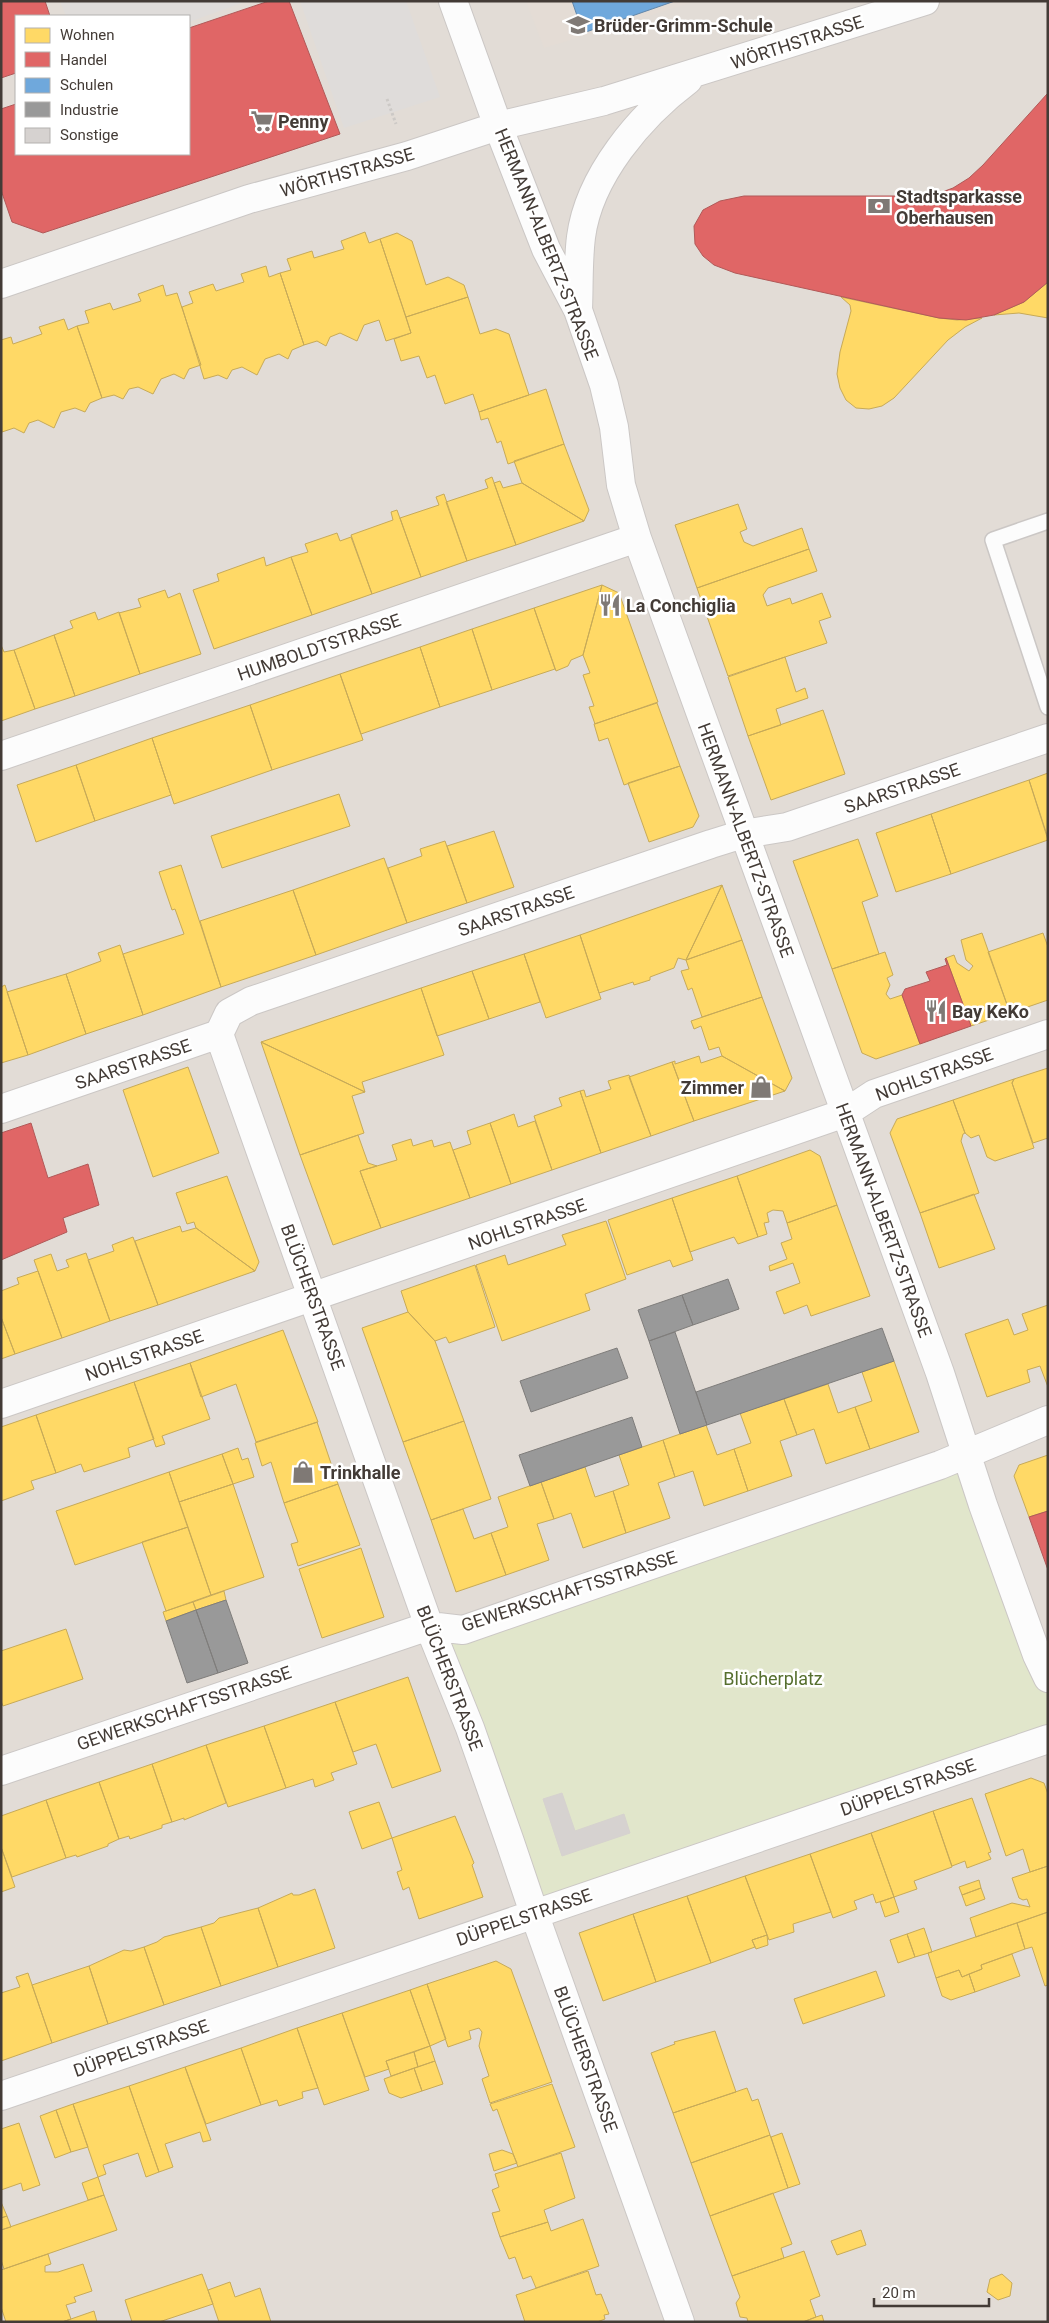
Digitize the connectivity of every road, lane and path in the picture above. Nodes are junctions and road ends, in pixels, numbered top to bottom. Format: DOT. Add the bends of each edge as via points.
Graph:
graph roads {
  1 [pos="453,1"];
  2 [pos="925,1"];
  3 [pos="697,74"];
  4 [pos="498,126"];
  5 [pos="1,284"];
  6 [pos="578,310"];
  7 [pos="1048,522"];
  8 [pos="637,538"];
  9 [pos="1048,707"];
  10 [pos="1048,738"];
  11 [pos="1,756"];
  12 [pos="743,834"];
  13 [pos="220,1034"];
  14 [pos="1048,1034"];
  15 [pos="1,1109"];
  16 [pos="845,1113"];
  17 [pos="313,1296"];
  18 [pos="1,1404"];
  19 [pos="1048,1420"];
  20 [pos="967,1455"];
  21 [pos="429,1626"];
  22 [pos="1048,1678"];
  23 [pos="1048,1739"];
  24 [pos="1,1771"];
  25 [pos="534,1913"];
  26 [pos="1,2096"];
  27 [pos="680,2322"];
  1 -- 4 [label="street, HERMANN-ALBERTZ-STRASSE"];
  2 -- 3 [label="street, WÖRTHSTRASSE"];
  3 -- 4 [label="street, WÖRTHSTRASSE" via="604,101"];
  3 -- 6 [label="street, WÖRTHSTRASSE" via="659,105 614,157 598,183 581,236"];
  4 -- 5 [label="street, WÖRTHSTRASSE" via="407,156 249,199"];
  4 -- 6 [label="street, HERMANN-ALBERTZ-STRASSE" via="546,249"];
  6 -- 8 [label="street, HERMANN-ALBERTZ-STRASSE" via="604,384 614,428 621,485"];
  7 -- 9 [label="lane" via="993,540"];
  8 -- 11 [label="street, HUMBOLDTSTRASSE"];
  8 -- 12 [label="street, HERMANN-ALBERTZ-STRASSE"];
  10 -- 12 [label="street, SAARSTRASSE" via="787,827"];
  12 -- 13 [label="street, SAARSTRASSE" via="251,1001 229,1013"];
  12 -- 16 [label="street, HERMANN-ALBERTZ-STRASSE"];
  13 -- 15 [label="street, SAARSTRASSE"];
  13 -- 17 [label="street, BLÜCHERSTRASSE"];
  14 -- 16 [label="street, NOHLSTRASSE" via="874,1094"];
  16 -- 17 [label="street, NOHLSTRASSE"];
  16 -- 20 [label="street, HERMANN-ALBERTZ-STRASSE"];
  17 -- 18 [label="street, NOHLSTRASSE"];
  17 -- 21 [label="street, BLÜCHERSTRASSE"];
  19 -- 20 [label="street, GEWERKSCHAFTSSTRASSE"];
  20 -- 21 [label="street, GEWERKSCHAFTSSTRASSE" via="463,1630"];
  20 -- 22 [label="street, HERMANN-ALBERTZ-STRASSE" via="996,1543"];
  21 -- 24 [label="street, GEWERKSCHAFTSSTRASSE"];
  21 -- 25 [label="street, BLÜCHERSTRASSE" via="476,1746"];
  23 -- 25 [label="street, DÜPPELSTRASSE"];
  25 -- 26 [label="street, DÜPPELSTRASSE"];
  25 -- 27 [label="street, BLÜCHERSTRASSE"];
}
